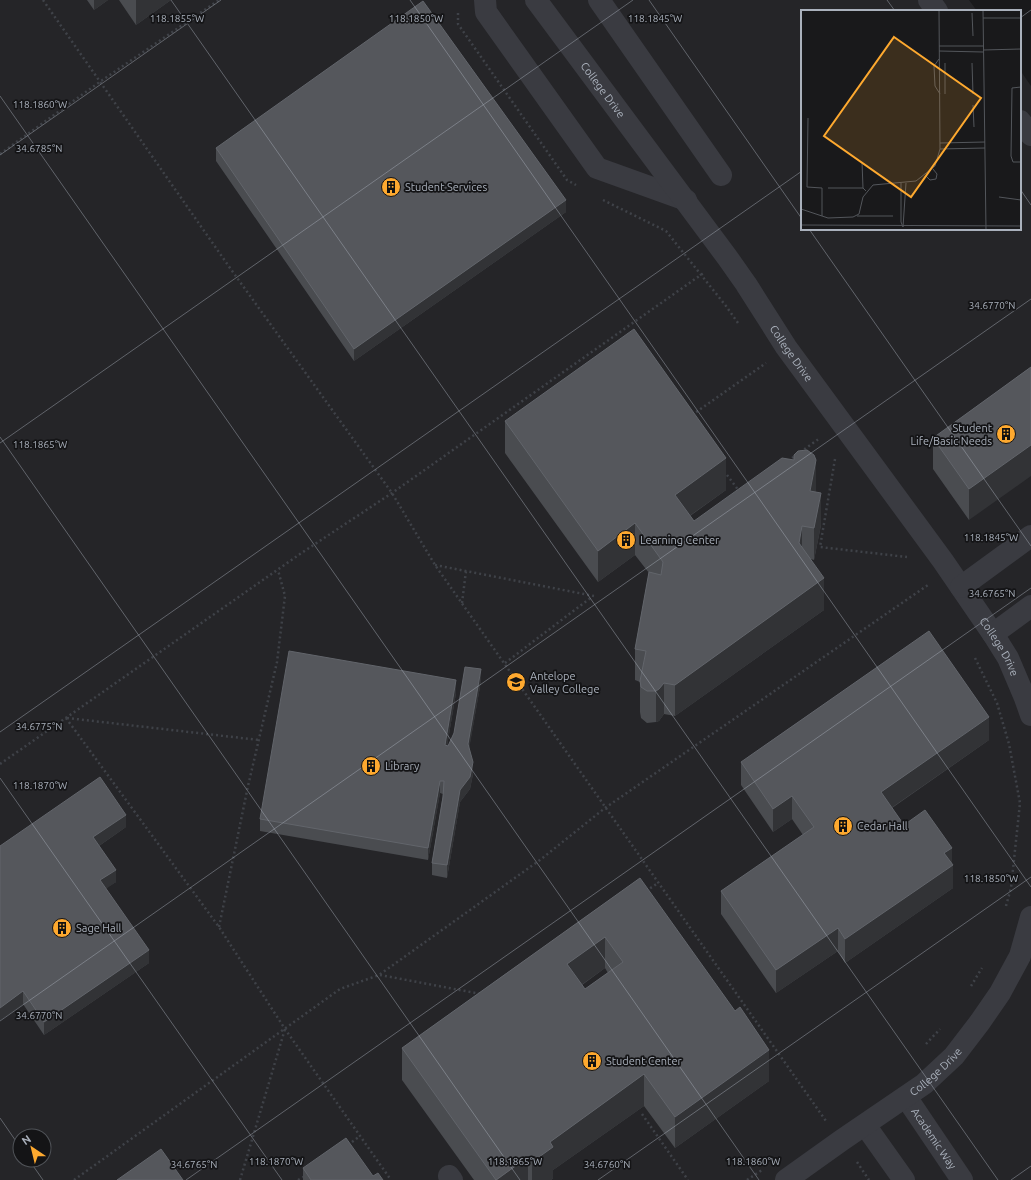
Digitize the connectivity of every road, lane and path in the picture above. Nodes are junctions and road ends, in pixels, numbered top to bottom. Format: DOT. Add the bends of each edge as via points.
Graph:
graph roads {
  1 [pos="43,0"];
  2 [pos="219,0"];
  3 [pos="485,0"];
  4 [pos="536,0"];
  5 [pos="599,0"];
  6 [pos="928,0"];
  7 [pos="458,8"];
  8 [pos="936,10"];
  9 [pos="101,81"];
  10 [pos="1021,122"];
  11 [pos="1031,135"];
  12 [pos="0,154"];
  13 [pos="721,175"];
  14 [pos="581,188"];
  15 [pos="602,199"];
  16 [pos="686,200"];
  17 [pos="727,257"];
  18 [pos="700,275"];
  19 [pos="739,325"];
  20 [pos="762,357"];
  21 [pos="688,418"];
  22 [pos="816,432"];
  23 [pos="820,438"];
  24 [pos="824,443"];
  25 [pos="831,453"];
  26 [pos="835,458"];
  27 [pos="783,464"];
  28 [pos="840,465"];
  29 [pos="723,468"];
  30 [pos="392,493"];
  31 [pos="740,493"];
  32 [pos="1031,536"];
  33 [pos="904,551"];
  34 [pos="435,565"];
  35 [pos="278,570"];
  36 [pos="466,571"];
  37 [pos="924,579"];
  38 [pos="928,585"];
  39 [pos="961,587"];
  40 [pos="932,591"];
  41 [pos="462,603"];
  42 [pos="1031,606"];
  43 [pos="993,634"];
  44 [pos="975,657"];
  45 [pos="505,663"];
  46 [pos="1031,715"];
  47 [pos="66,718"];
  48 [pos="259,740"];
  49 [pos="0,764"];
  50 [pos="605,808"];
  51 [pos="658,883"];
  52 [pos="645,892"];
  53 [pos="1005,909"];
  54 [pos="1030,925"];
  55 [pos="219,927"];
  56 [pos="983,965"];
  57 [pos="379,975"];
  58 [pos="968,992"];
  59 [pos="488,995"];
  60 [pos="941,1028"];
  61 [pos="285,1029"];
  62 [pos="926,1044"];
  63 [pos="906,1097"];
  64 [pos="642,1114"];
  65 [pos="865,1125"];
  66 [pos="360,1136"];
  67 [pos="842,1140"];
  68 [pos="342,1149"];
  69 [pos="311,1171"];
  70 [pos="74,1180"];
  71 [pos="240,1180"];
  72 [pos="298,1180"];
  73 [pos="391,1180"];
  74 [pos="688,1180"];
  75 [pos="786,1180"];
  76 [pos="869,1180"];
  77 [pos="904,1180"];
  78 [pos="962,1180"];
  1 -- 9 [label="path"];
  2 -- 9 [label="path"];
  3 -- 16 [label="lane" via="486,12 597,168"];
  4 -- 16 [label="lane, College Drive"];
  5 -- 13 [label="lane"];
  6 -- 8 [label="lane"];
  7 -- 14 [label="path" via="458,24 488,68 567,180"];
  9 -- 12 [label="path"];
  9 -- 30 [label="path" via="230,268"];
  10 -- 11 [label="lane"];
  15 -- 18 [label="path" via="666,231"];
  16 -- 17 [label="lane, College Drive"];
  17 -- 18 [label="path"];
  17 -- 39 [label="lane, College Drive" via="786,347"];
  18 -- 19 [label="path"];
  18 -- 30 [label="path"];
  20 -- 21 [label="path" via="766,363"];
  22 -- 23 [label="path"];
  23 -- 24 [label="path"];
  23 -- 27 [label="path"];
  25 -- 26 [label="path"];
  26 -- 28 [label="path"];
  26 -- 33 [label="path" via="820,547 908,557"];
  29 -- 31 [label="path"];
  30 -- 34 [label="path"];
  30 -- 35 [label="path"];
  32 -- 39 [label="lane"];
  34 -- 36 [label="path"];
  34 -- 41 [label="path"];
  35 -- 47 [label="path"];
  35 -- 48 [label="path" via="285,596 277,662"];
  36 -- 41 [label="path"];
  36 -- 45 [label="path" via="594,596"];
  37 -- 38 [label="path"];
  38 -- 40 [label="path"];
  38 -- 50 [label="path"];
  39 -- 43 [label="lane, College Drive"];
  41 -- 45 [label="path"];
  42 -- 43 [label="lane"];
  43 -- 46 [label="lane, College Drive" via="1008,658"];
  44 -- 53 [label="path" via="996,703 1009,744 1020,802 1011,888"];
  45 -- 50 [label="path"];
  47 -- 48 [label="path"];
  47 -- 49 [label="path"];
  47 -- 55 [label="path"];
  48 -- 55 [label="path"];
  50 -- 51 [label="path"];
  50 -- 57 [label="path" via="540,860"];
  51 -- 52 [label="path"];
  51 -- 67 [label="path"];
  54 -- 63 [label="lane, College Drive" via="1017,962 980,1022 954,1056"];
  55 -- 61 [label="path"];
  56 -- 58 [label="path"];
  57 -- 59 [label="path"];
  57 -- 61 [label="path" via="340,988"];
  60 -- 62 [label="path"];
  61 -- 66 [label="path"];
  61 -- 70 [label="path"];
  61 -- 71 [label="path"];
  63 -- 65 [label="lane, College Drive"];
  63 -- 78 [label="lane, Academic Way"];
  64 -- 74 [label="path"];
  65 -- 67 [label="lane, College Drive"];
  65 -- 77 [label="lane"];
  66 -- 68 [label="path"];
  66 -- 73 [label="path"];
  67 -- 75 [label="lane, College Drive"];
  67 -- 76 [label="path"];
  69 -- 72 [label="path"];
}
